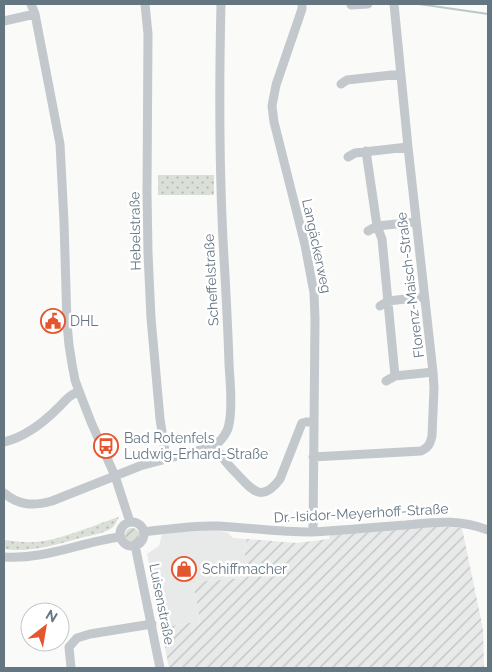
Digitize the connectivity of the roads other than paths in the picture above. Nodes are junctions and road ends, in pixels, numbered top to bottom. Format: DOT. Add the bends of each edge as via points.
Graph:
graph roads {
  1 [pos="31,4"];
  2 [pos="145,4"];
  3 [pos="221,4"];
  4 [pos="302,4"];
  5 [pos="368,4"];
  6 [pos="394,4"];
  7 [pos="351,5"];
  8 [pos="35,14"];
  9 [pos="4,21"];
  10 [pos="400,74"];
  11 [pos="341,84"];
  12 [pos="408,147"];
  13 [pos="366,151"];
  14 [pos="348,157"];
  15 [pos="416,222"];
  16 [pos="377,226"];
  17 [pos="368,231"];
  18 [pos="424,297"];
  19 [pos="384,304"];
  20 [pos="433,372"];
  21 [pos="394,376"];
  22 [pos="386,381"];
  23 [pos="79,392"];
  24 [pos="313,422"];
  25 [pos="4,442"];
  26 [pos="215,446"];
  27 [pos="313,457"];
  28 [pos="166,458"];
  29 [pos="115,476"];
  30 [pos="4,493"];
  31 [pos="130,522"];
  32 [pos="488,530"];
  33 [pos="144,532"];
  34 [pos="313,532"];
  35 [pos="120,537"];
  36 [pos="135,545"];
  37 [pos="4,557"];
  38 [pos="152,624"];
  39 [pos="71,668"];
  40 [pos="160,668"];
  1 -- 8 [label="street"];
  2 -- 28 [label="street, Hebelstraße" via="151,318"];
  3 -- 26 [label="street, Scheffelstraße" via="220,193 230,408 229,425"];
  4 -- 24 [label="street, Langäckerweg" via="272,106 314,293"];
  5 -- 7 [label="street"];
  6 -- 10 [label="street, Florenz-Maisch-Straße"];
  8 -- 9 [label="street"];
  8 -- 23 [label="street" via="60,144 69,345"];
  10 -- 11 [label="street" via="347,80"];
  10 -- 12 [label="street, Florenz-Maisch-Straße"];
  12 -- 13 [label="street"];
  12 -- 15 [label="street, Florenz-Maisch-Straße"];
  13 -- 14 [label="street"];
  13 -- 16 [label="street"];
  15 -- 16 [label="street"];
  15 -- 18 [label="street, Florenz-Maisch-Straße"];
  16 -- 17 [label="street"];
  16 -- 19 [label="street" via="382,239"];
  18 -- 19 [label="street"];
  18 -- 20 [label="street, Florenz-Maisch-Straße"];
  19 -- 21 [label="street"];
  20 -- 21 [label="street"];
  20 -- 27 [label="street, Florenz-Maisch-Straße" via="432,436 427,448 421,451"];
  21 -- 22 [label="street"];
  23 -- 25 [label="street" via="69,396 39,425"];
  23 -- 29 [label="street"];
  24 -- 26 [label="street" via="302,423 280,479 270,490 263,492 248,486"];
  24 -- 27 [label="street, Langäckerweg"];
  26 -- 28 [label="street"];
  27 -- 34 [label="street, Langäckerweg"];
  28 -- 29 [label="street"];
  29 -- 30 [label="street" via="39,505 20,502"];
  29 -- 31 [label="street"];
  31 -- 33 [label="street" via="139,524"];
  31 -- 35 [label="street" via="122,527"];
  32 -- 34 [label="street, Dr.-Isidor-Meyerhoff-Straße" via="460,522 437,522"];
  33 -- 34 [label="street, Dr.-Isidor-Meyerhoff-Straße" via="200,526"];
  33 -- 36 [label="street" via="142,540"];
  35 -- 36 [label="street" via="126,544"];
  35 -- 37 [label="street" via="52,553"];
  36 -- 38 [label="street, Luisenstraße"];
  38 -- 39 [label="street" via="76,638 69,648"];
  38 -- 40 [label="street, Luisenstraße"];
}
